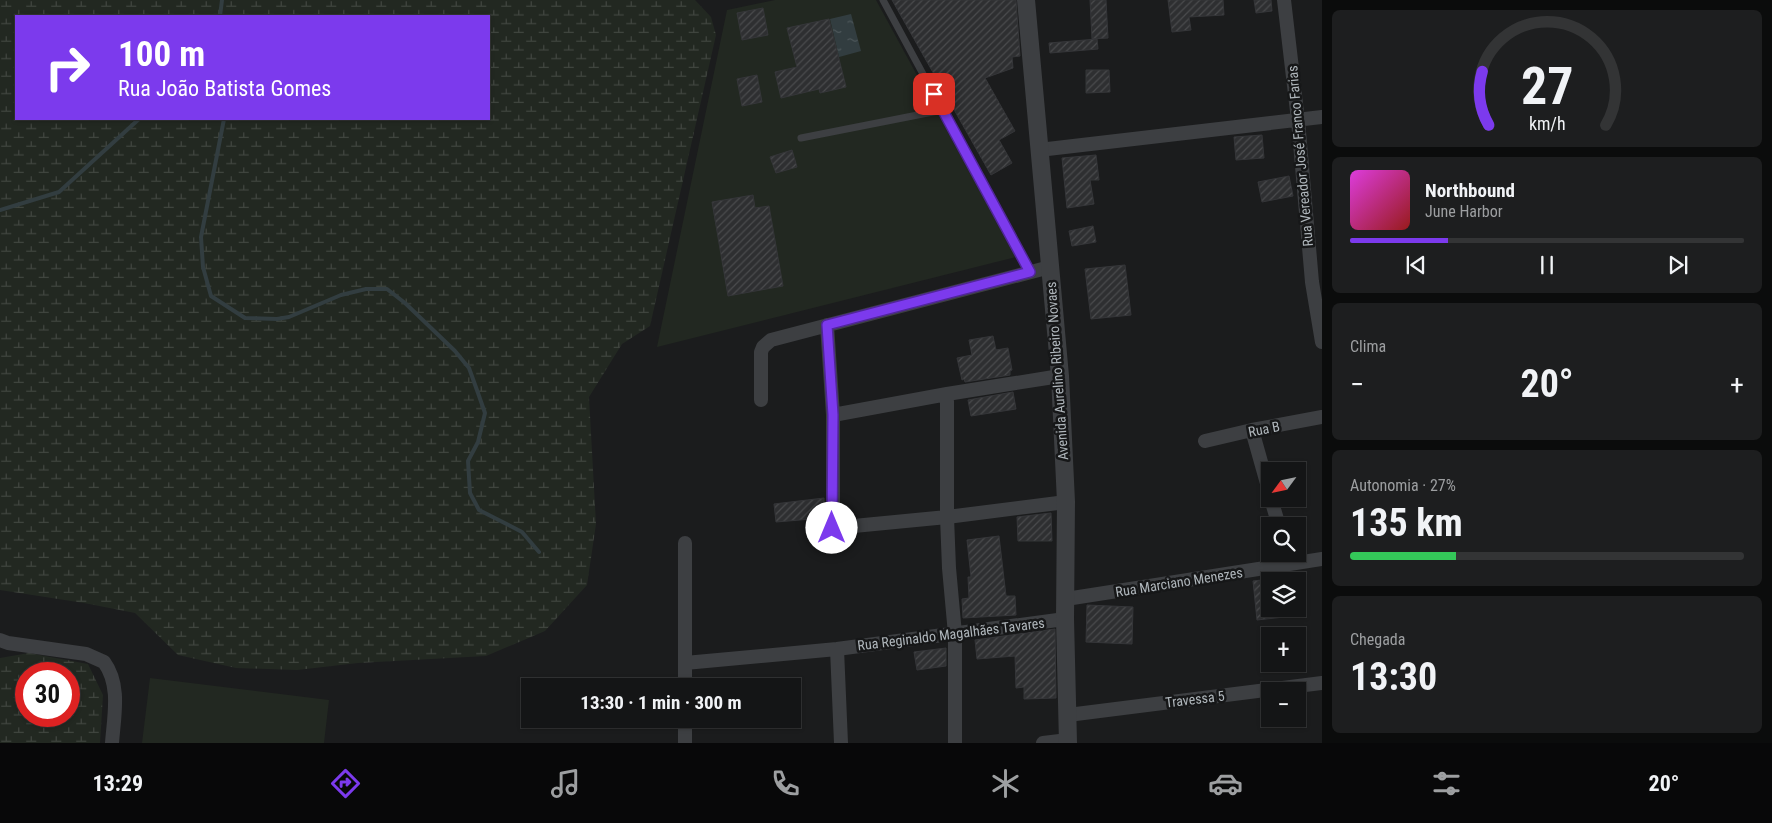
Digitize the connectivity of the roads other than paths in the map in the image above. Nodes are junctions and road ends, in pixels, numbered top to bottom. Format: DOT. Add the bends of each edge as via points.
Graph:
graph roads {
  1 [pos="883,0"];
  2 [pos="1026,0"];
  3 [pos="1284,0"];
  4 [pos="943,110"];
  5 [pos="1322,117"];
  6 [pos="1298,120"];
  7 [pos="800,138"];
  8 [pos="1040,150"];
  9 [pos="1315,241"];
  10 [pos="1050,267"];
  11 [pos="1030,272"];
  12 [pos="827,325"];
  13 [pos="1322,342"];
  14 [pos="1060,376"];
  15 [pos="947,394"];
  16 [pos="761,400"];
  17 [pos="833,415"];
  18 [pos="1322,418"];
  19 [pos="1252,430"];
  20 [pos="1205,441"];
  21 [pos="1261,462"];
  22 [pos="1066,502"];
  23 [pos="947,517"];
  24 [pos="684,543"];
  25 [pos="1306,559"];
  26 [pos="1322,559"];
  27 [pos="1271,562"];
  28 [pos="1066,599"];
  29 [pos="1065,619"];
  30 [pos="954,634"];
  31 [pos="0,640"];
  32 [pos="837,649"];
  33 [pos="685,663"];
  34 [pos="685,678"];
  35 [pos="1322,683"];
  36 [pos="1068,715"];
  37 [pos="685,728"];
  38 [pos="1068,742"];
  39 [pos="112,743"];
  40 [pos="685,743"];
  41 [pos="841,743"];
  42 [pos="955,743"];
  43 [pos="1043,743"];
  1 -- 4 [label="lane"];
  2 -- 8 [label="street, Avenida Aurelino Ribeiro Novaes"];
  3 -- 6 [label="street, Rua Vereador José Franco Farias"];
  4 -- 7 [label="lane"];
  4 -- 11 [label="lane"];
  5 -- 6 [label="street"];
  6 -- 8 [label="street"];
  6 -- 9 [label="street, Rua Vereador José Franco Farias"];
  8 -- 10 [label="street, Avenida Aurelino Ribeiro Novaes"];
  9 -- 13 [label="street, Rua Vereador José Franco Farias" via="1312,282"];
  10 -- 11 [label="street"];
  10 -- 14 [label="street, Avenida Aurelino Ribeiro Novaes"];
  11 -- 12 [label="street"];
  12 -- 16 [label="street" via="767,342 761,352"];
  12 -- 17 [label="street"];
  14 -- 15 [label="street"];
  14 -- 22 [label="street, Avenida Aurelino Ribeiro Novaes"];
  15 -- 17 [label="street"];
  15 -- 23 [label="street"];
  17 -- 23 [label="street" via="833,528"];
  18 -- 19 [label="street, Rua B"];
  19 -- 20 [label="street, Rua B"];
  19 -- 21 [label="street"];
  22 -- 23 [label="street"];
  22 -- 28 [label="street, Avenida Aurelino Ribeiro Novaes"];
  23 -- 30 [label="street"];
  24 -- 33 [label="street"];
  25 -- 26 [label="street, Rua Marciano Menezes"];
  27 -- 28 [label="street, Rua Marciano Menezes"];
  28 -- 29 [label="street, Avenida Aurelino Ribeiro Novaes"];
  29 -- 30 [label="street, Rua Reginaldo Magalhães Tavares"];
  29 -- 36 [label="street, Avenida Aurelino Ribeiro Novaes"];
  30 -- 32 [label="street, Rua Reginaldo Magalhães Tavares"];
  30 -- 42 [label="street"];
  31 -- 39 [label="street" via="86,654 104,662 112,676 115,692"];
  32 -- 33 [label="street, Rua Reginaldo Magalhães Tavares"];
  32 -- 41 [label="street"];
  33 -- 34 [label="street"];
  35 -- 36 [label="street, Travessa 5"];
  36 -- 38 [label="street, Avenida Aurelino Ribeiro Novaes"];
  37 -- 40 [label="street"];
  38 -- 43 [label="street"];
}
